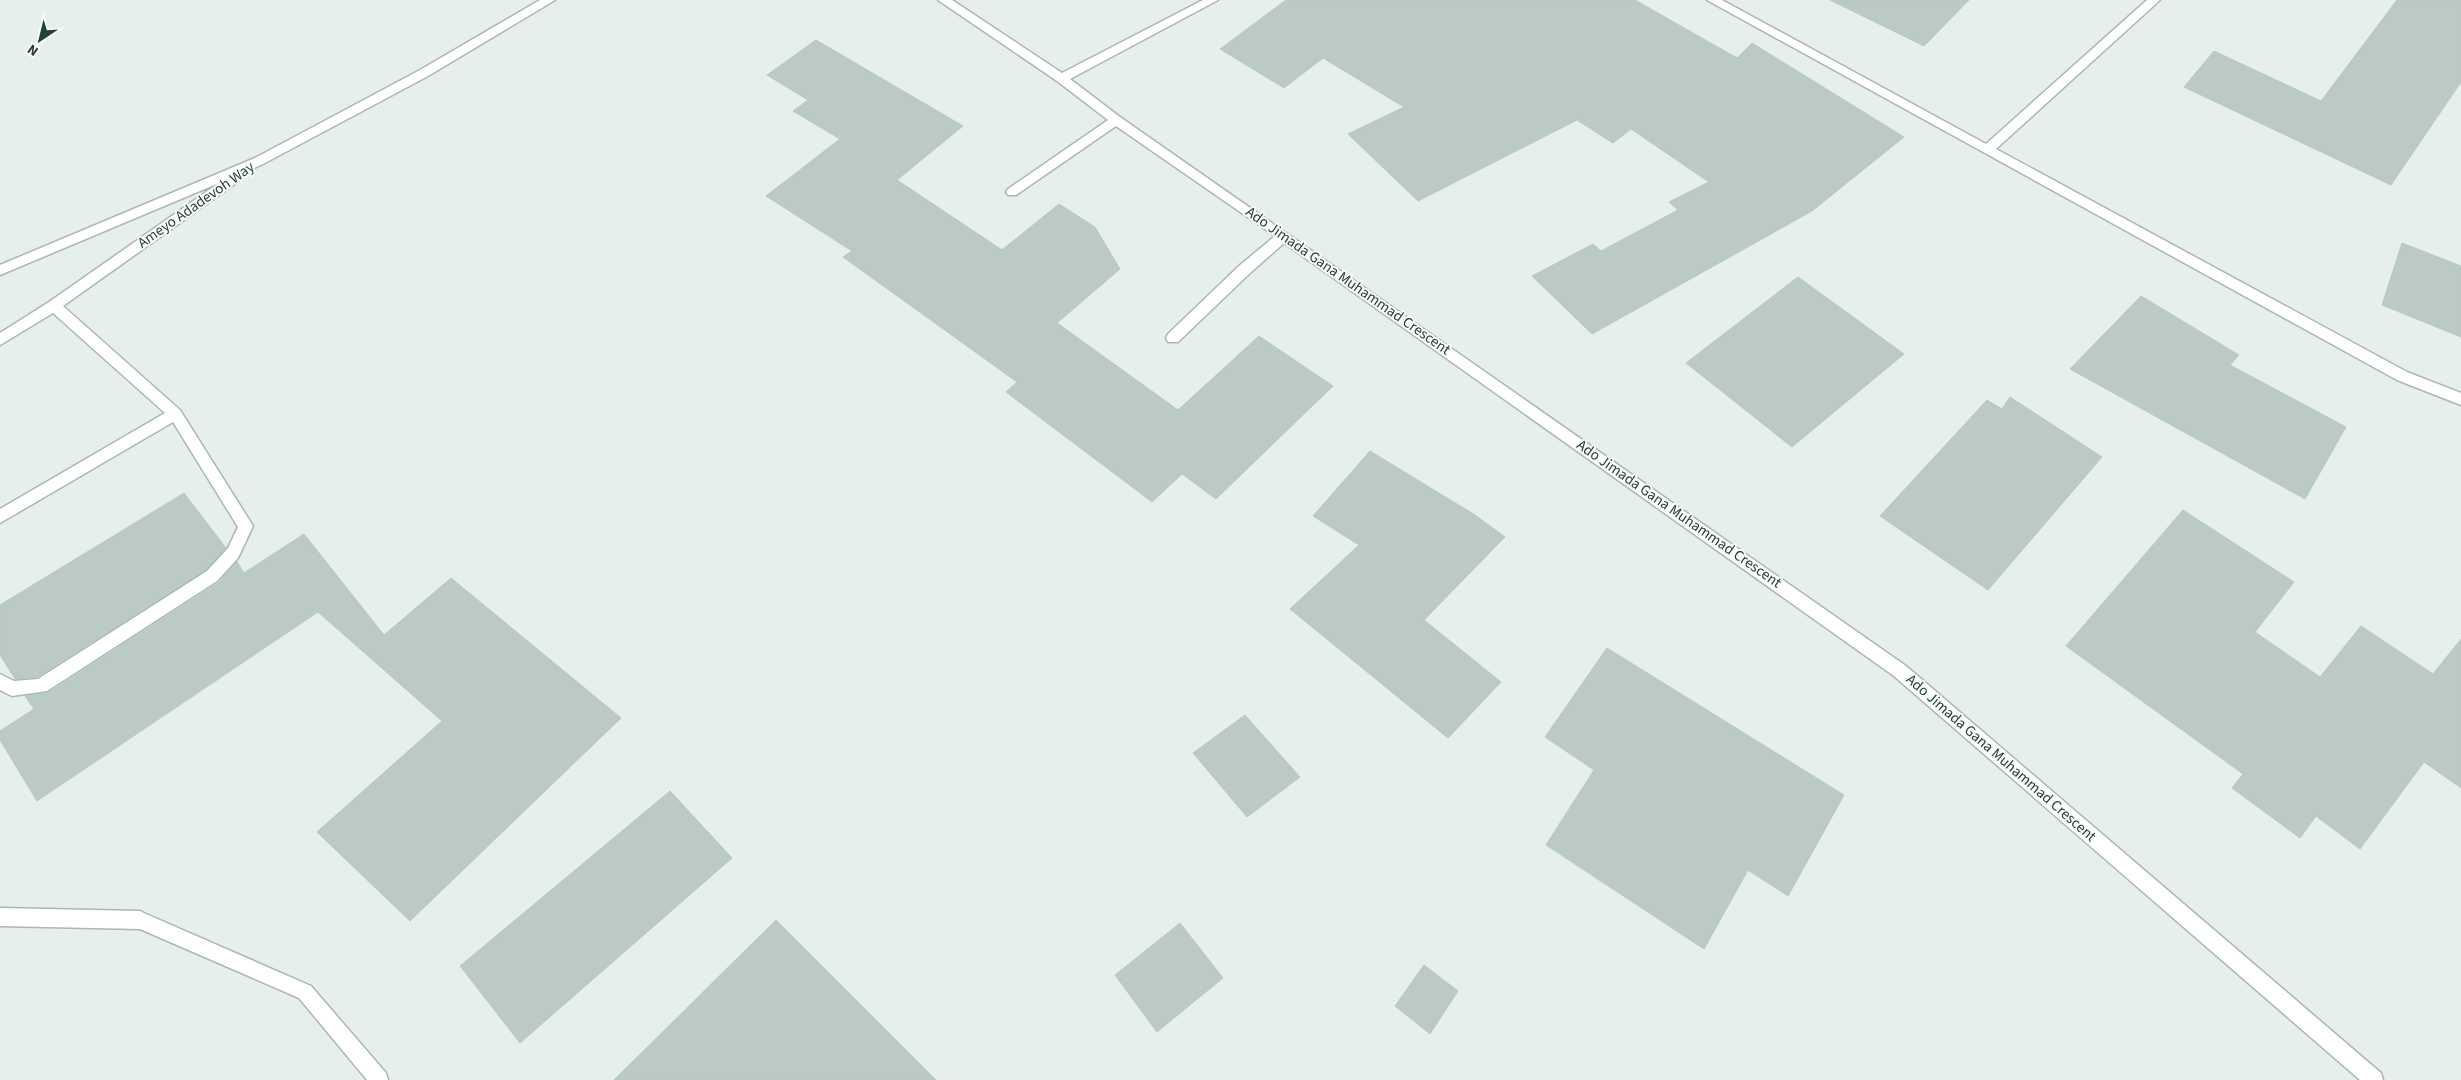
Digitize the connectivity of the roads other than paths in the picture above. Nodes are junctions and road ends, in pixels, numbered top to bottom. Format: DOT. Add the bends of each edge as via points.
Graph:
graph roads {
  1 [pos="549,0"];
  2 [pos="944,0"];
  3 [pos="1212,0"];
  4 [pos="1714,0"];
  5 [pos="2154,0"];
  6 [pos="1061,78"];
  7 [pos="1116,120"];
  8 [pos="1988,149"];
  9 [pos="259,161"];
  10 [pos="1012,192"];
  11 [pos="1284,236"];
  12 [pos="0,270"];
  13 [pos="54,306"];
  14 [pos="1173,338"];
  15 [pos="0,340"];
  16 [pos="2461,399"];
  17 [pos="175,414"];
  18 [pos="0,517"];
  19 [pos="0,681"];
  20 [pos="0,917"];
  21 [pos="379,1080"];
  22 [pos="2374,1080"];
  1 -- 9 [label="street" via="424,73"];
  2 -- 6 [label="street, Ado Jimada Gana Muhammad Crescent"];
  3 -- 6 [label="street"];
  4 -- 8 [label="street"];
  5 -- 8 [label="street"];
  6 -- 7 [label="street, Ado Jimada Gana Muhammad Crescent"];
  7 -- 10 [label="street"];
  7 -- 11 [label="street, Ado Jimada Gana Muhammad Crescent"];
  8 -- 16 [label="street" via="2402,376"];
  9 -- 12 [label="street, Ameyo Adadevoh Way"];
  9 -- 13 [label="street, Ameyo Adadevoh Way"];
  11 -- 14 [label="street"];
  11 -- 22 [label="street, Ado Jimada Gana Muhammad Crescent" via="1900,671"];
  13 -- 15 [label="street, Ameyo Adadevoh Way"];
  13 -- 17 [label="street"];
  17 -- 18 [label="street"];
  17 -- 19 [label="street" via="246,526 233,553 212,576 41,686 12,689"];
  20 -- 21 [label="street" via="140,920 304,992"];
}
